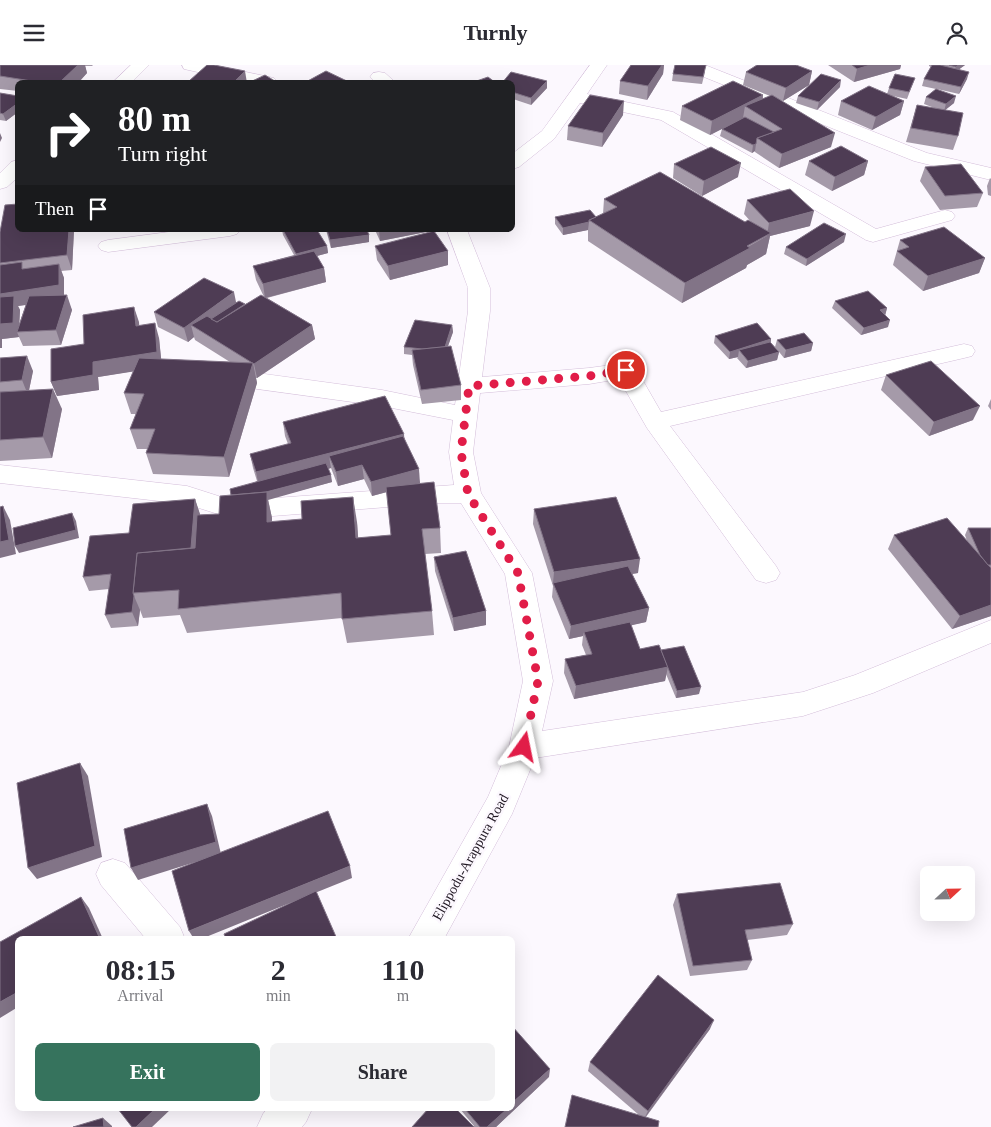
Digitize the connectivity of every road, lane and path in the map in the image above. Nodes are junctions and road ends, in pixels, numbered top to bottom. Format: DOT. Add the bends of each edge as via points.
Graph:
graph roads {
  1 [pos="141,65"];
  2 [pos="190,65"];
  3 [pos="599,65"];
  4 [pos="690,65"];
  5 [pos="124,80"];
  6 [pos="259,80"];
  7 [pos="732,83"];
  8 [pos="711,93"];
  9 [pos="577,97"];
  10 [pos="515,158"];
  11 [pos="15,169"];
  12 [pos="991,174"];
  13 [pos="0,183"];
  14 [pos="945,216"];
  15 [pos="215,232"];
  16 [pos="458,232"];
  17 [pos="108,246"];
  18 [pos="964,351"];
  19 [pos="203,374"];
  20 [pos="469,386"];
  21 [pos="466,415"];
  22 [pos="655,422"];
  23 [pos="0,474"];
  24 [pos="468,494"];
  25 [pos="766,573"];
  26 [pos="991,631"];
  27 [pos="524,747"];
  28 [pos="113,874"];
  29 [pos="165,936"];
  30 [pos="427,936"];
  31 [pos="291,1111"];
  32 [pos="276,1127"];
  1 -- 5 [label="street"];
  2 -- 6 [label="street"];
  3 -- 9 [label="street"];
  4 -- 7 [label="street"];
  7 -- 8 [label="street"];
  7 -- 12 [label="street" via="921,157"];
  9 -- 10 [label="street" via="548,135"];
  9 -- 14 [label="street" via="674,112 873,236"];
  11 -- 13 [label="street"];
  15 -- 17 [label="street"];
  16 -- 20 [label="street, Elippodu-Arappura Road" via="479,288"];
  18 -- 22 [label="street"];
  19 -- 21 [label="street" via="382,398"];
  20 -- 21 [label="street, Elippodu-Arappura Road"];
  20 -- 22 [label="street" via="626,370"];
  21 -- 24 [label="street, Elippodu-Arappura Road" via="461,452"];
  22 -- 25 [label="street"];
  23 -- 24 [label="street" via="186,495 234,510"];
  24 -- 27 [label="street, Elippodu-Arappura Road" via="518,573 538,681"];
  26 -- 27 [label="street" via="863,684 804,704"];
  27 -- 30 [label="street, Elippodu-Arappura Road" via="501,804"];
  28 -- 29 [label="street"];
  31 -- 32 [label="street"];
}
